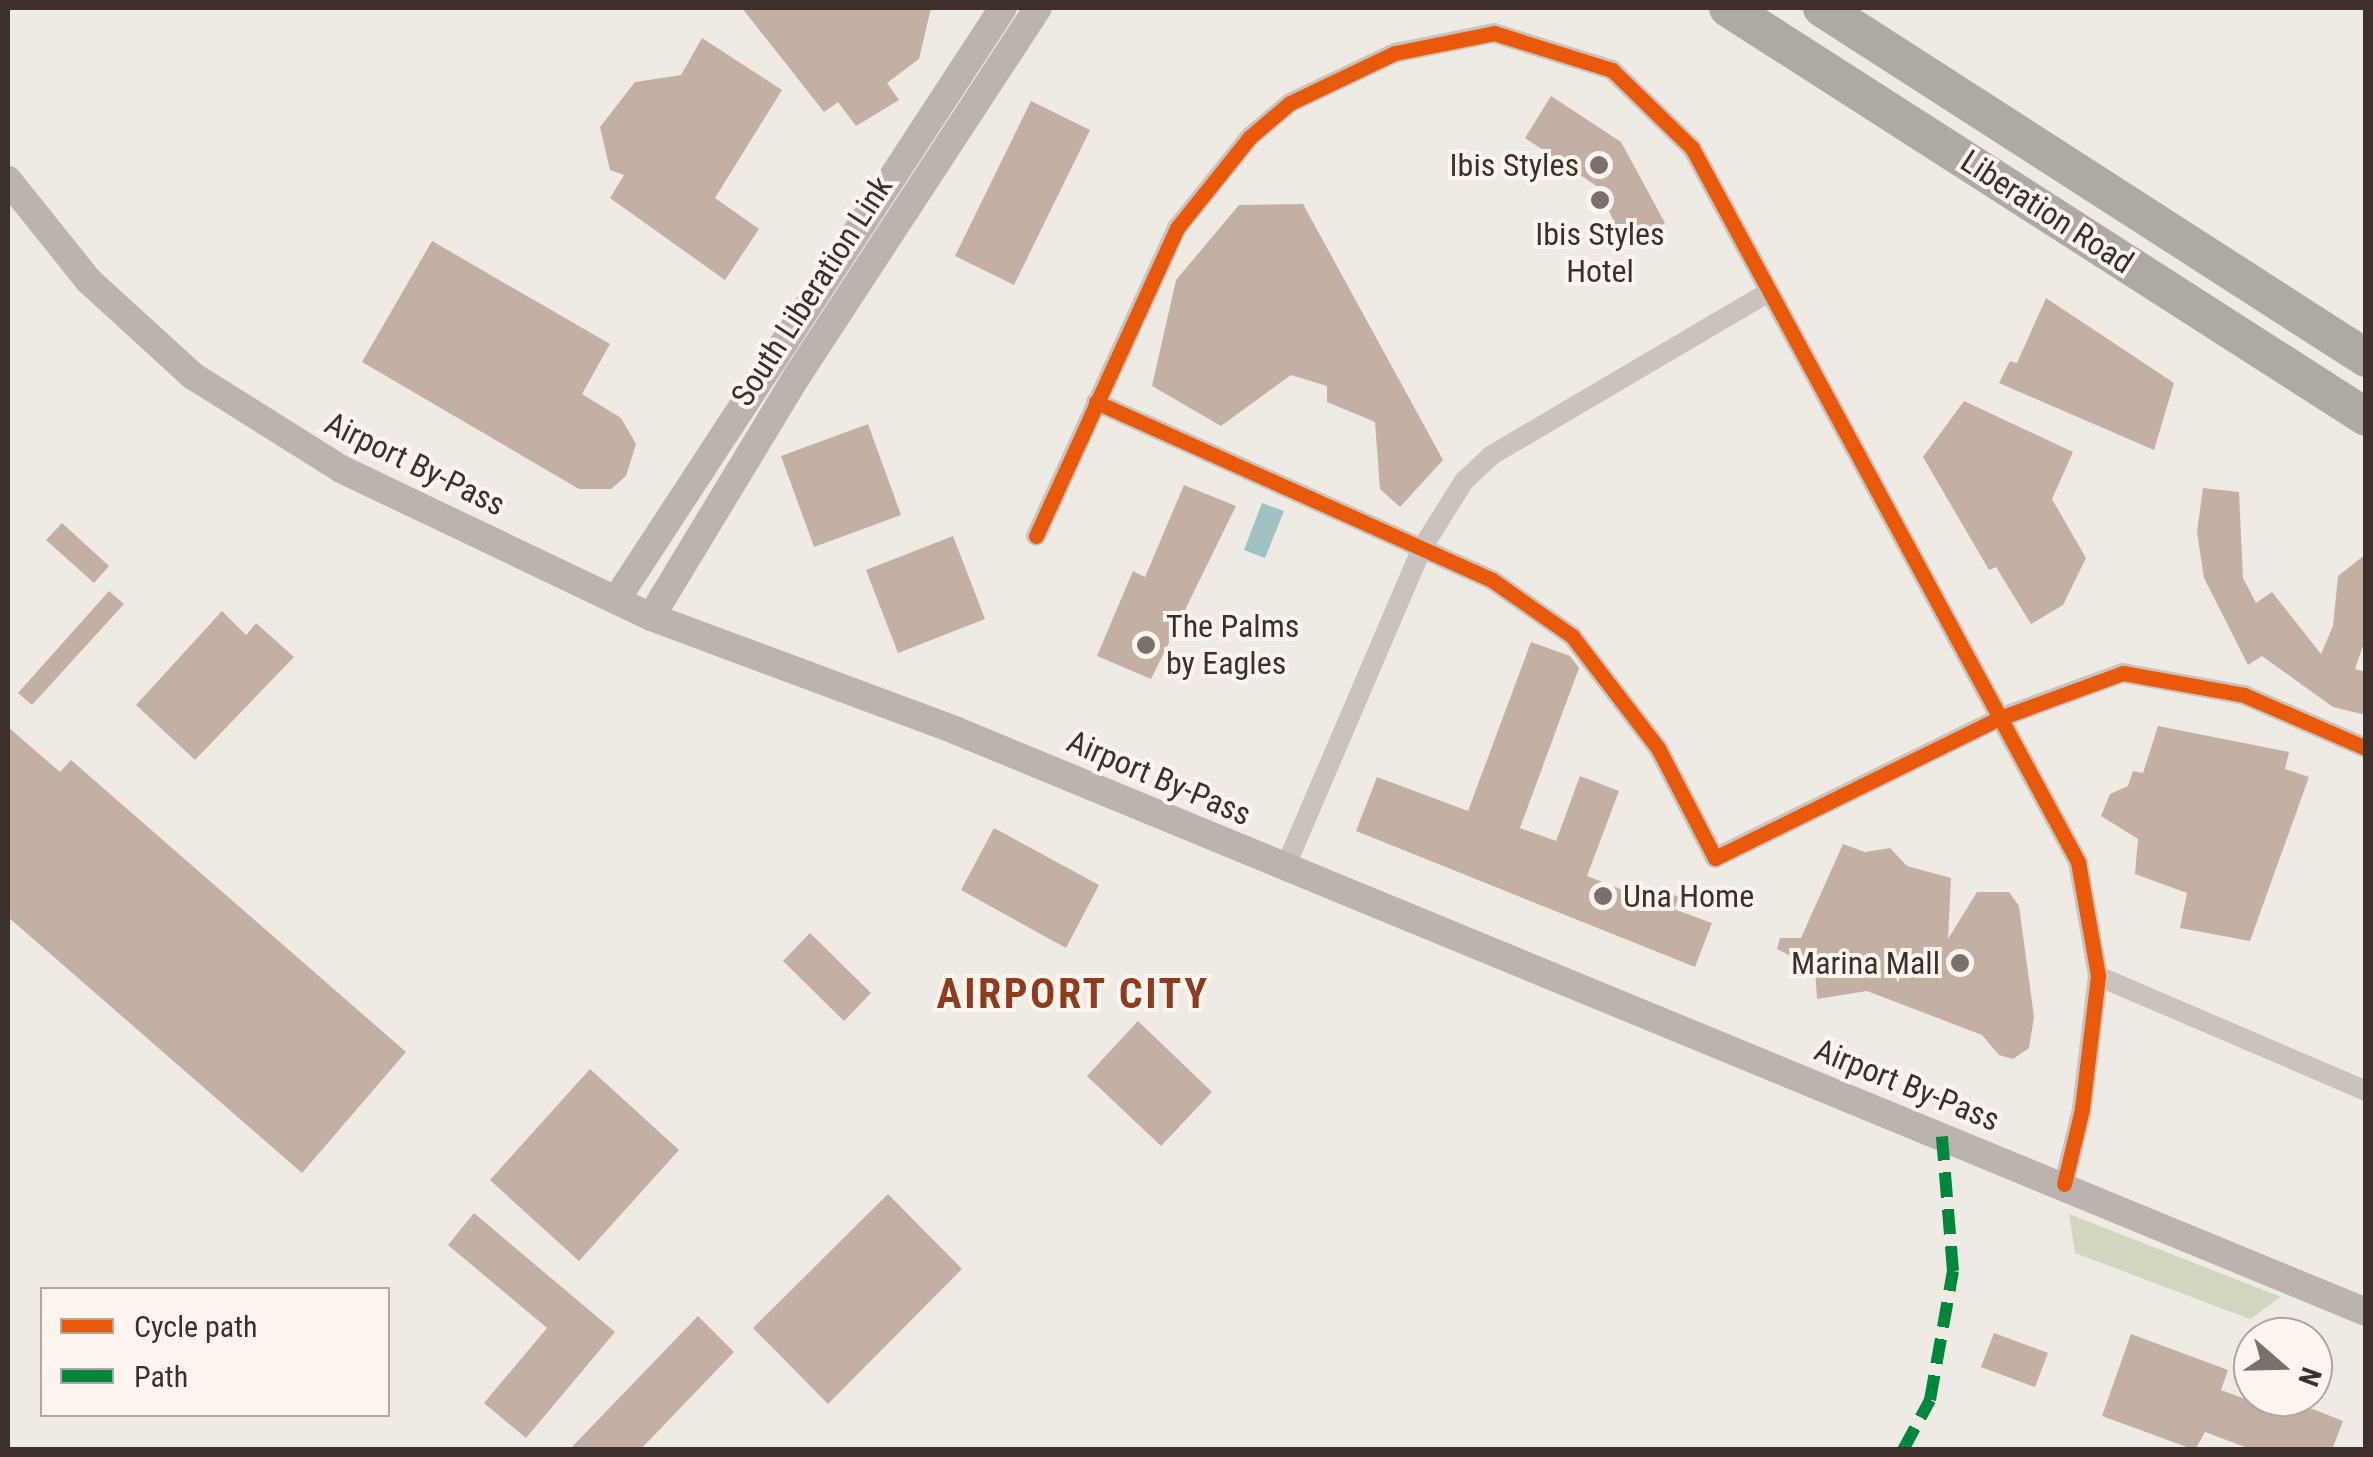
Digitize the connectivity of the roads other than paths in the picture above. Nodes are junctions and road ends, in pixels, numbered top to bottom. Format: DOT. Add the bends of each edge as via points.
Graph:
graph roads {
  1 [pos="1003,8"];
  2 [pos="1038,8"];
  3 [pos="1728,8"];
  4 [pos="1822,8"];
  5 [pos="8,180"];
  6 [pos="1767,294"];
  7 [pos="2366,358"];
  8 [pos="1096,402"];
  9 [pos="2366,417"];
  10 [pos="1036,536"];
  11 [pos="1422,548"];
  12 [pos="616,600"];
  13 [pos="651,617"];
  14 [pos="1997,719"];
  15 [pos="2366,748"];
  16 [pos="1284,870"];
  17 [pos="2098,976"];
  18 [pos="2366,1091"];
  19 [pos="2064,1184"];
  20 [pos="2366,1312"];
  1 -- 12 [label="main road, South Liberation Link"];
  2 -- 13 [label="main road, South Liberation Link" via="797,376"];
  3 -- 9 [label="highway, Liberation Road"];
  4 -- 7 [label="highway, Liberation Road"];
  5 -- 12 [label="main road, Airport By-Pass" via="90,281 222,400 341,469"];
  6 -- 8 [label="street" via="1692,148 1653,102 1612,70 1549,44 1494,32 1454,37 1345,73 1250,137 1177,228"];
  6 -- 11 [label="street" via="1492,455 1447,503"];
  6 -- 14 [label="street"];
  8 -- 10 [label="street"];
  8 -- 11 [label="street"];
  11 -- 14 [label="street" via="1492,580 1572,636 1658,748 1715,858"];
  11 -- 16 [label="street"];
  12 -- 13 [label="main road, Airport By-Pass"];
  13 -- 16 [label="main road, Airport By-Pass" via="956,731"];
  14 -- 15 [label="street" via="2122,673 2170,676 2244,694"];
  14 -- 17 [label="street" via="2078,862"];
  16 -- 19 [label="main road, Airport By-Pass"];
  17 -- 18 [label="street"];
  17 -- 19 [label="street" via="2082,1109"];
  19 -- 20 [label="main road, Airport By-Pass"];
}
